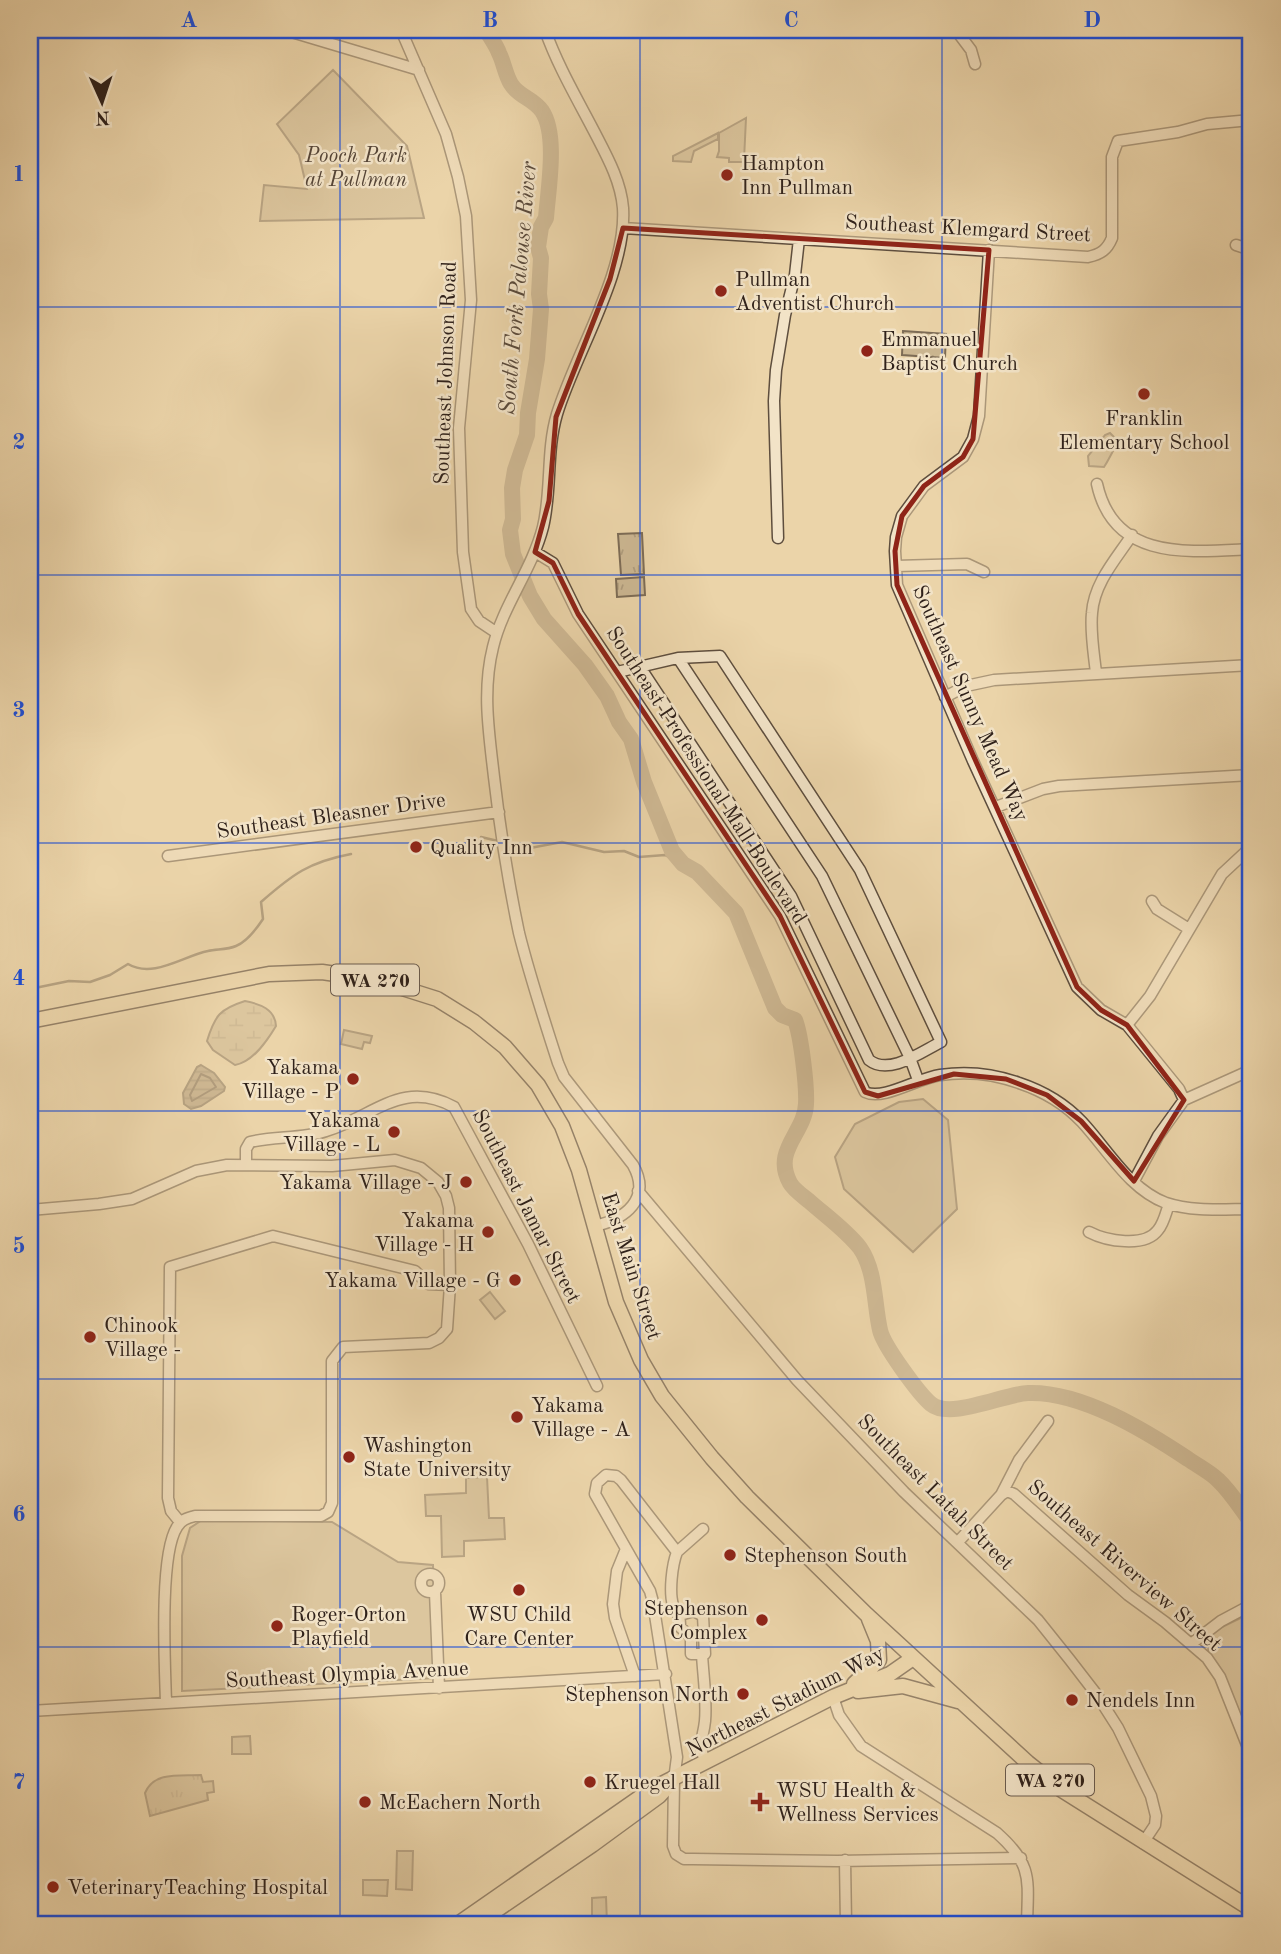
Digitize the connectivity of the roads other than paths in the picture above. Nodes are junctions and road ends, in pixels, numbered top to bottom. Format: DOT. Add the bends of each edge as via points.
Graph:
graph roads {
  1 [pos="285,30"];
  2 [pos="401,30"];
  3 [pos="545,30"];
  4 [pos="956,30"];
  5 [pos="975,64"];
  6 [pos="419,70"];
  7 [pos="1251,120"];
  8 [pos="623,228"];
  9 [pos="799,239"];
  10 [pos="1236,245"];
  11 [pos="989,250"];
  12 [pos="1251,250"];
  13 [pos="1097,484"];
  14 [pos="1132,535"];
  15 [pos="778,538"];
  16 [pos="1251,548"];
  17 [pos="533,556"];
  18 [pos="896,566"];
  19 [pos="984,572"];
  20 [pos="497,632"];
  21 [pos="678,659"];
  22 [pos="1251,665"];
  23 [pos="640,667"];
  24 [pos="617,672"];
  25 [pos="1096,673"];
  26 [pos="946,697"];
  27 [pos="1251,775"];
  28 [pos="996,807"];
  29 [pos="499,812"];
  30 [pos="1251,847"];
  31 [pos="168,856"];
  32 [pos="1152,901"];
  33 [pos="1189,929"];
  34 [pos="30,1021"];
  35 [pos="1128,1025"];
  36 [pos="910,1058"];
  37 [pos="1251,1070"];
  38 [pos="918,1080"];
  39 [pos="1184,1100"];
  40 [pos="246,1165"];
  41 [pos="1134,1181"];
  42 [pos="638,1191"];
  43 [pos="1169,1204"];
  44 [pos="1251,1209"];
  45 [pos="30,1210"];
  46 [pos="594,1226"];
  47 [pos="1089,1232"];
  48 [pos="450,1284"];
  49 [pos="597,1386"];
  50 [pos="1048,1421"];
  51 [pos="1001,1495"];
  52 [pos="180,1522"];
  53 [pos="704,1529"];
  54 [pos="958,1542"];
  55 [pos="626,1549"];
  56 [pos="677,1552"];
  57 [pos="636,1565"];
  58 [pos="619,1566"];
  59 [pos="435,1592"];
  60 [pos="1251,1605"];
  61 [pos="680,1615"];
  62 [pos="867,1615"];
  63 [pos="1191,1644"];
  64 [pos="702,1654"];
  65 [pos="913,1658"];
  66 [pos="666,1674"];
  67 [pos="635,1676"];
  68 [pos="439,1688"];
  69 [pos="846,1691"];
  70 [pos="832,1698"];
  71 [pos="166,1703"];
  72 [pos="966,1704"];
  73 [pos="30,1711"];
  74 [pos="1251,1755"];
  75 [pos="706,1763"];
  76 [pos="674,1780"];
  77 [pos="1143,1843"];
  78 [pos="1021,1858"];
  79 [pos="845,1860"];
  80 [pos="1251,1909"];
  81 [pos="458,1924"];
  82 [pos="475,1924"];
  83 [pos="846,1924"];
  84 [pos="1027,1924"];
  1 -- 6 [label="street"];
  2 -- 6 [label="street, Southeast Johnson Road"];
  3 -- 8 [label="street" via="612,167 622,198"];
  4 -- 5 [label="street"];
  6 -- 20 [label="street, Southeast Johnson Road" via="452,152 466,216 471,300 459,428 463,552 471,609 479,621"];
  7 -- 11 [label="street, Southeast Klemgard Street" via="1118,141 1112,157 1112,238 1099,254"];
  8 -- 9 [label="street, Southeast Klemgard Street"];
  8 -- 17 [label="street" via="610,279 556,417 549,501"];
  9 -- 11 [label="street, Southeast Klemgard Street"];
  9 -- 15 [label="street" via="776,370"];
  10 -- 12 [label="street"];
  11 -- 18 [label="street, Southeast Sunny Mead Way" via="979,416 973,439 963,457 924,486 902,516"];
  13 -- 14 [label="street" via="1107,512"];
  14 -- 16 [label="street" via="1168,551"];
  14 -- 25 [label="street" via="1096,593 1092,613"];
  17 -- 20 [label="street"];
  17 -- 24 [label="street, Southeast Professional Mall Boulevard" via="553,564 578,614"];
  18 -- 19 [label="street" via="967,564"];
  18 -- 26 [label="street, Southeast Sunny Mead Way" via="897,584"];
  20 -- 29 [label="street" via="486,695"];
  21 -- 23 [label="street"];
  21 -- 36 [label="street" via="822,876"];
  21 -- 36 [label="street" via="720,656 860,870 941,1042"];
  22 -- 25 [label="street"];
  23 -- 24 [label="street"];
  23 -- 36 [label="street" via="791,896 869,1060 887,1066"];
  24 -- 38 [label="street, Southeast Professional Mall Boulevard" via="780,916 864,1091 878,1095"];
  25 -- 26 [label="street" via="978,682"];
  26 -- 28 [label="street, Southeast Sunny Mead Way"];
  27 -- 28 [label="street" via="1059,786"];
  28 -- 35 [label="street, Southeast Sunny Mead Way" via="1077,987 1101,1010"];
  29 -- 31 [label="street, Southeast Bleasner Drive"];
  29 -- 42 [label="street" via="520,933 558,1063 633,1165"];
  30 -- 33 [label="street" via="1223,874"];
  32 -- 33 [label="street"];
  33 -- 35 [label="street"];
  34 -- 46 [label="main road, East Main Street / WA 270" via="286,972 352,975 438,999 505,1047 538,1085 562,1126"];
  35 -- 39 [label="street, Southeast Sunny Mead Way"];
  36 -- 38 [label="street"];
  37 -- 39 [label="street"];
  38 -- 41 [label="street, Southeast Professional Mall Boulevard" via="978,1073 1035,1089 1081,1121"];
  39 -- 41 [label="street"];
  40 -- 45 [label="street" via="196,1171 132,1199"];
  40 -- 48 [label="street" via="332,1166 395,1160 421,1168 438,1182 449,1208"];
  40 -- 49 [label="street, Southeast Jamar Street" via="250,1142 325,1132 398,1099 418,1095 454,1107"];
  41 -- 43 [label="street, Southeast Professional Mall Boulevard"];
  42 -- 46 [label="street" via="625,1214"];
  42 -- 54 [label="street, Southeast Latah Street" via="797,1380"];
  43 -- 44 [label="street"];
  43 -- 47 [label="street" via="1157,1233 1149,1238 1101,1238"];
  46 -- 62 [label="main road, East Main Street / WA 270" via="617,1302 662,1396 747,1497"];
  48 -- 52 [label="street" via="449,1324 439,1338 429,1343 349,1345 334,1356 332,1503 326,1515 200,1515"];
  48 -- 52 [label="street" via="428,1284 415,1271 273,1236 170,1267 168,1498"];
  50 -- 51 [label="street" via="1019,1460"];
  51 -- 54 [label="street"];
  51 -- 63 [label="street, Southeast Riverview Street" via="1007,1491 1014,1494"];
  52 -- 71 [label="street" via="167,1556"];
  53 -- 56 [label="street"];
  54 -- 77 [label="street, Southeast Latah Street" via="1038,1620 1111,1717 1155,1807 1155,1825"];
  55 -- 56 [label="street" via="595,1494 597,1483 606,1475 621,1480"];
  55 -- 57 [label="street"];
  55 -- 58 [label="street"];
  56 -- 61 [label="street" via="672,1566 673,1606"];
  57 -- 58 [label="street" via="627,1561"];
  57 -- 66 [label="street" via="650,1591"];
  58 -- 67 [label="street" via="615,1618"];
  59 -- 68 [label="street"];
  60 -- 63 [label="street"];
  61 -- 64 [label="street" via="680,1628 691,1637 691,1654"];
  61 -- 64 [label="street" via="694,1611 703,1616"];
  62 -- 65 [label="main road, East Main Street / WA 270"];
  62 -- 69 [label="main road" via="878,1641 879,1660"];
  63 -- 74 [label="street, Southeast Riverview Street" via="1220,1677"];
  64 -- 75 [label="street" via="705,1722 700,1751"];
  65 -- 69 [label="main road, Northeast Stadium Way" via="890,1674"];
  65 -- 72 [label="main road, East Main Street / WA 270"];
  66 -- 67 [label="street, Southeast Olympia Avenue"];
  66 -- 76 [label="street" via="677,1757"];
  67 -- 68 [label="street, Southeast Olympia Avenue"];
  68 -- 71 [label="street, Southeast Olympia Avenue"];
  69 -- 70 [label="main road, Northeast Stadium Way"];
  69 -- 72 [label="main road" via="914,1687"];
  70 -- 75 [label="main road, Northeast Stadium Way"];
  70 -- 78 [label="street" via="861,1745 997,1833"];
  71 -- 73 [label="street, Southeast Olympia Avenue"];
  72 -- 77 [label="main road, East Main Street / WA 270" via="1062,1790"];
  75 -- 76 [label="main road, Northeast Stadium Way"];
  76 -- 79 [label="street" via="673,1846 684,1859"];
  76 -- 81 [label="main road, Northeast Stadium Way" via="652,1789"];
  76 -- 82 [label="main road, Northeast Stadium Way" via="641,1810"];
  77 -- 80 [label="main road, East Main Street / WA 270"];
  78 -- 79 [label="street"];
  78 -- 84 [label="street"];
  79 -- 83 [label="street"];
}
